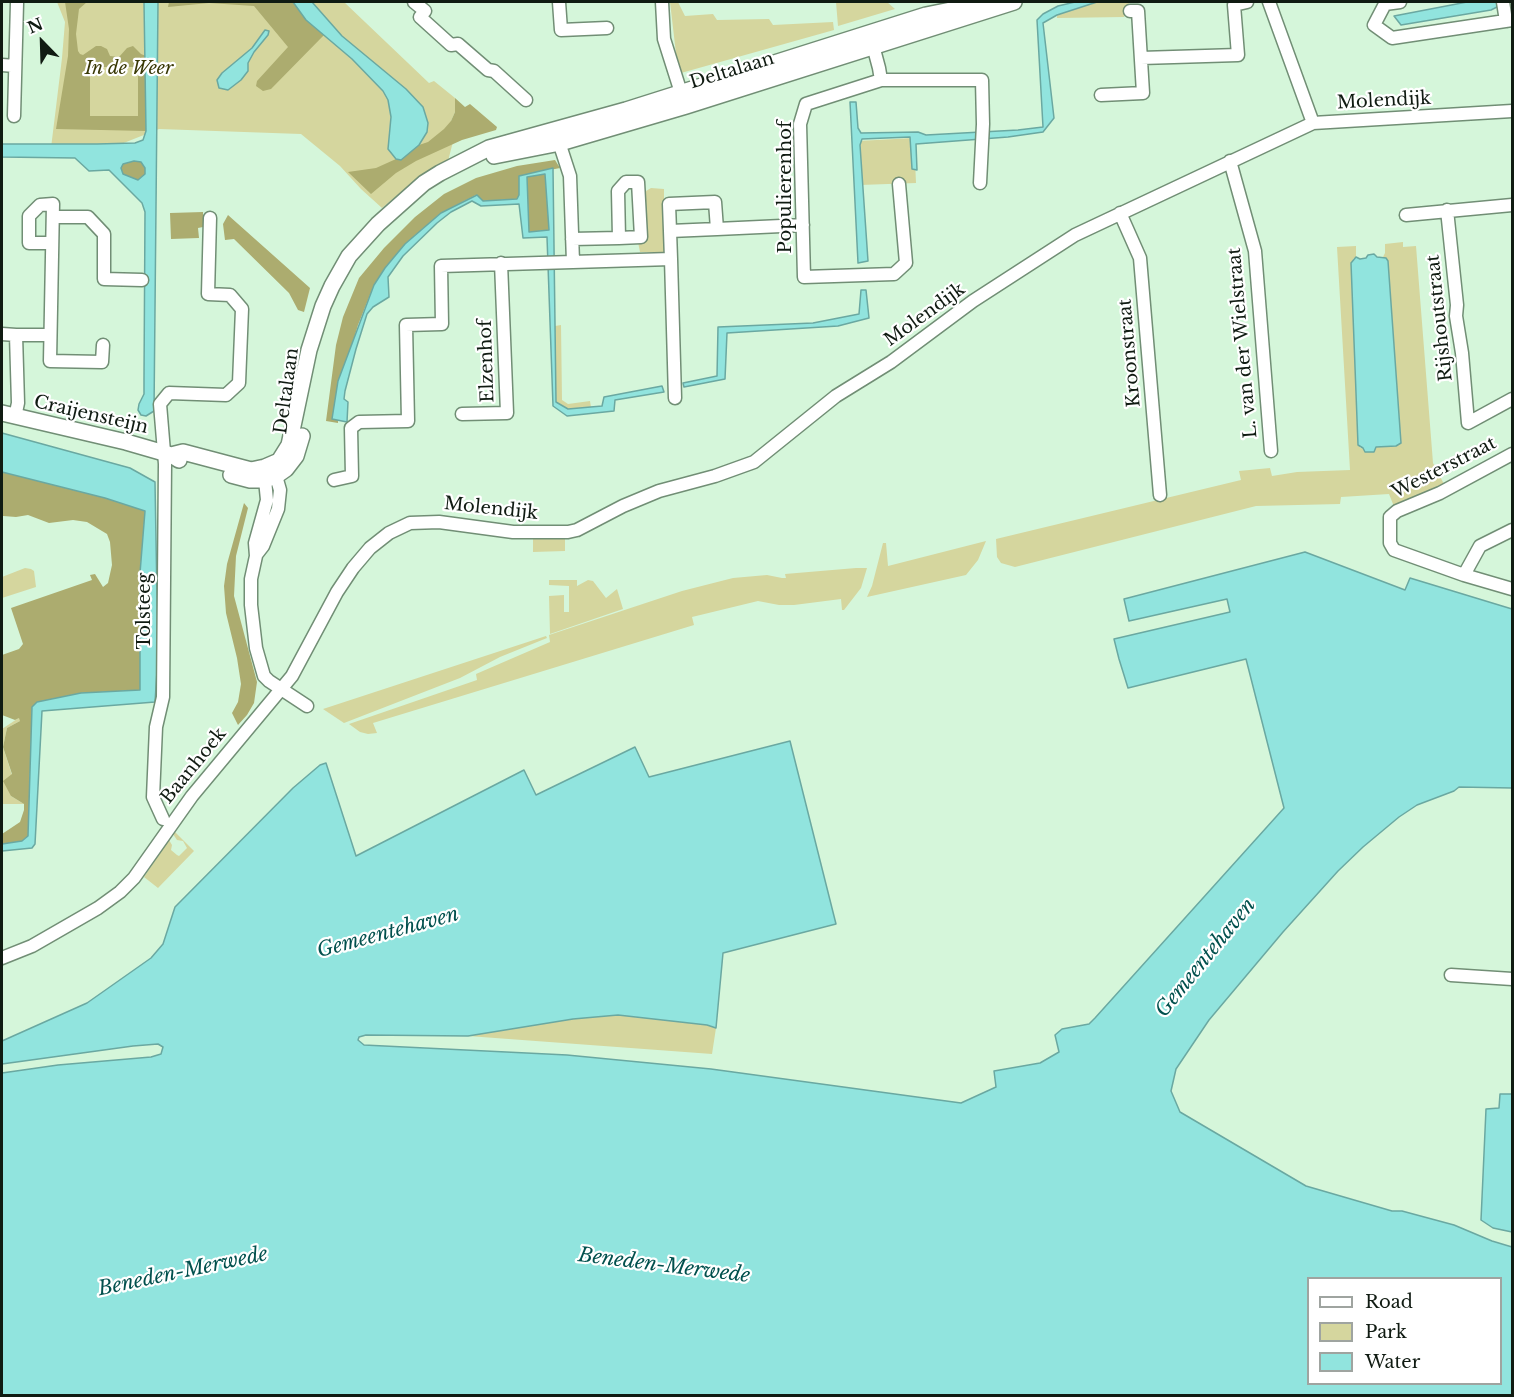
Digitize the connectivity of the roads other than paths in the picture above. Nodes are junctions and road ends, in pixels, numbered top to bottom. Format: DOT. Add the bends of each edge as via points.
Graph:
graph roads {
  1 [pos="414,2"];
  2 [pos="559,2"];
  3 [pos="662,2"];
  4 [pos="982,2"];
  5 [pos="1014,2"];
  6 [pos="1247,2"];
  7 [pos="1269,2"];
  8 [pos="1400,2"];
  9 [pos="1503,2"];
  10 [pos="17,3"];
  11 [pos="1384,3"];
  12 [pos="1130,11"];
  13 [pos="1509,21"];
  14 [pos="607,28"];
  15 [pos="871,40"];
  16 [pos="1141,58"];
  17 [pos="2,65"];
  18 [pos="15,66"];
  19 [pos="881,80"];
  20 [pos="1101,95"];
  21 [pos="683,99"];
  22 [pos="526,100"];
  23 [pos="1512,111"];
  24 [pos="14,116"];
  25 [pos="1313,123"];
  26 [pos="557,136"];
  27 [pos="1230,161"];
  28 [pos="980,183"];
  29 [pos="899,184"];
  30 [pos="1512,205"];
  31 [pos="1448,210"];
  32 [pos="1120,213"];
  33 [pos="1406,214"];
  34 [pos="53,217"];
  35 [pos="210,218"];
  36 [pos="803,225"];
  37 [pos="717,229"];
  38 [pos="670,231"];
  39 [pos="619,238"];
  40 [pos="572,239"];
  41 [pos="52,243"];
  42 [pos="670,259"];
  43 [pos="573,262"];
  44 [pos="501,263"];
  45 [pos="142,280"];
  46 [pos="2,334"];
  47 [pos="16,335"];
  48 [pos="50,335"];
  49 [pos="102,345"];
  50 [pos="675,398"];
  51 [pos="1512,399"];
  52 [pos="462,414"];
  53 [pos="8,415"];
  54 [pos="1271,452"];
  55 [pos="167,453"];
  56 [pos="1512,454"];
  57 [pos="269,474"];
  58 [pos="334,480"];
  59 [pos="1160,495"];
  60 [pos="1512,530"];
  61 [pos="370,548"];
  62 [pos="1464,575"];
  63 [pos="1512,589"];
  64 [pos="281,688"];
  65 [pos="307,706"];
  66 [pos="163,819"];
  67 [pos="2,958"];
  68 [pos="1451,975"];
  69 [pos="1512,979"];
  1 -- 22 [label="street" via="425,11 420,17 451,45 458,44 488,70 494,70"];
  2 -- 14 [label="street" via="561,30"];
  3 -- 21 [label="street" via="664,39"];
  4 -- 15 [label="street, Deltalaan"];
  5 -- 15 [label="street, Deltalaan"];
  6 -- 16 [label="street" via="1234,5 1238,55"];
  7 -- 25 [label="street"];
  8 -- 11 [label="street"];
  9 -- 13 [label="street"];
  10 -- 18 [label="street"];
  11 -- 13 [label="street" via="1374,25 1392,38"];
  12 -- 16 [label="street" via="1138,11"];
  15 -- 19 [label="street"];
  15 -- 21 [label="street, Deltalaan"];
  16 -- 20 [label="street" via="1143,93"];
  17 -- 18 [label="street"];
  18 -- 24 [label="street"];
  19 -- 28 [label="street, Populierenhof" via="982,80"];
  19 -- 36 [label="street, Populierenhof" via="806,104 800,124"];
  21 -- 26 [label="street, Deltalaan"];
  23 -- 25 [label="street, Molendijk"];
  25 -- 27 [label="street, Molendijk"];
  26 -- 40 [label="street" via="570,176"];
  26 -- 57 [label="street, Deltalaan" via="459,163 424,183 349,256 323,306 309,350 289,445"];
  27 -- 32 [label="street, Molendijk"];
  27 -- 54 [label="street, L. van der Wielstraat" via="1255,251"];
  29 -- 36 [label="street, Populierenhof" via="906,263 894,274 804,277"];
  30 -- 31 [label="street"];
  31 -- 33 [label="street"];
  31 -- 51 [label="street, Rijshoutstraat" via="1468,423"];
  32 -- 59 [label="street, Kroonstraat" via="1140,258"];
  32 -- 61 [label="street, Molendijk" via="1075,235 973,301 891,362 816,410 754,462 660,490 568,532 513,532 439,522 410,523"];
  34 -- 41 [label="street"];
  34 -- 41 [label="street" via="53,204 40,205 29,216 25,246"];
  34 -- 45 [label="street" via="88,217 104,234 104,279"];
  35 -- 55 [label="street, Tolsteeg" via="208,294 230,295 242,309 239,383 226,395 168,393 160,404"];
  36 -- 37 [label="street"];
  37 -- 38 [label="street"];
  37 -- 38 [label="street" via="715,202 704,202 669,204"];
  38 -- 42 [label="street"];
  39 -- 40 [label="street"];
  40 -- 43 [label="street"];
  41 -- 48 [label="street"];
  42 -- 43 [label="street"];
  42 -- 50 [label="street"];
  43 -- 44 [label="street"];
  44 -- 52 [label="street, Elzenhof" via="507,413"];
  44 -- 58 [label="street" via="441,266 442,324 406,325 408,421 359,422 351,428 352,476"];
  46 -- 47 [label="street"];
  47 -- 48 [label="street"];
  47 -- 53 [label="street" via="18,403"];
  48 -- 49 [label="street" via="50,362 102,362"];
  53 -- 55 [label="street, Craijensteijn"];
  55 -- 57 [label="street, Craijensteijn" via="183,452"];
  55 -- 66 [label="street, Tolsteeg" via="163,697 156,727 153,797"];
  56 -- 62 [label="street, Westerstraat" via="1390,517 1390,543 1394,550"];
  57 -- 64 [label="street" via="267,501 255,543 251,605 264,676"];
  60 -- 62 [label="street" via="1480,546"];
  61 -- 64 [label="street, Baanhoek" via="352,568 292,676"];
  62 -- 63 [label="street"];
  64 -- 65 [label="street"];
  64 -- 67 [label="street, Baanhoek" via="120,892 70,925"];
  68 -- 69 [label="street"];
}
